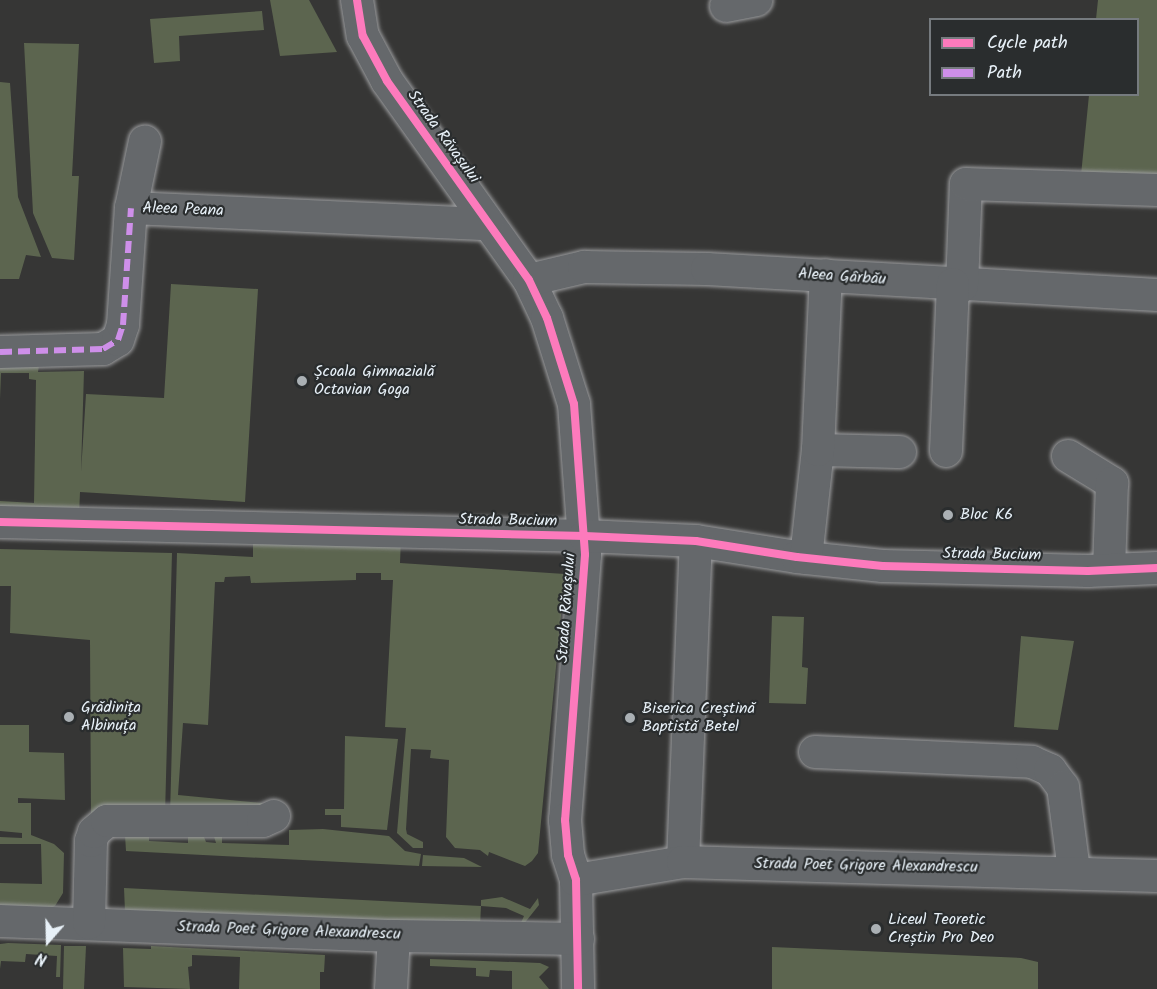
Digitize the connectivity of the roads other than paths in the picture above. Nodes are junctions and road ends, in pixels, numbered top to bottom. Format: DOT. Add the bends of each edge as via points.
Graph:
graph roads {
  1 [pos="357,0"];
  2 [pos="756,0"];
  3 [pos="726,6"];
  4 [pos="145,141"];
  5 [pos="1157,190"];
  6 [pos="130,208"];
  7 [pos="488,224"];
  8 [pos="826,275"];
  9 [pos="529,280"];
  10 [pos="957,285"];
  11 [pos="1157,295"];
  12 [pos="0,352"];
  13 [pos="818,450"];
  14 [pos="946,451"];
  15 [pos="900,452"];
  16 [pos="1068,456"];
  17 [pos="0,522"];
  18 [pos="585,536"];
  19 [pos="696,541"];
  20 [pos="806,558"];
  21 [pos="1157,568"];
  22 [pos="1109,569"];
  23 [pos="815,752"];
  24 [pos="274,816"];
  25 [pos="683,862"];
  26 [pos="1074,871"];
  27 [pos="1157,876"];
  28 [pos="576,880"];
  29 [pos="0,921"];
  30 [pos="88,923"];
  31 [pos="394,936"];
  32 [pos="578,939"];
  33 [pos="391,989"];
  34 [pos="578,989"];
  1 -- 7 [label="street, Strada Răvașului" via="363,36 387,81"];
  2 -- 3 [label="street"];
  4 -- 6 [label="street"];
  5 -- 10 [label="street" via="995,178 966,184"];
  6 -- 7 [label="street, Aleea Peana"];
  6 -- 12 [label="street, Aleea Peana" via="123,325 118,340 103,349"];
  7 -- 9 [label="street, Strada Răvașului"];
  8 -- 9 [label="street, Aleea Gârbău" via="584,267"];
  8 -- 10 [label="street, Aleea Gârbău"];
  8 -- 13 [label="street"];
  9 -- 18 [label="street, Strada Răvașului" via="547,318 574,404"];
  10 -- 11 [label="street, Aleea Gârbău" via="1078,288"];
  10 -- 14 [label="street"];
  13 -- 15 [label="street"];
  13 -- 20 [label="street"];
  16 -- 22 [label="street" via="1112,483"];
  17 -- 18 [label="street, Strada Bucium"];
  18 -- 19 [label="street, Strada Bucium"];
  18 -- 28 [label="street, Strada Răvașului" via="565,820 568,855"];
  19 -- 20 [label="street, Strada Bucium"];
  19 -- 25 [label="street"];
  20 -- 22 [label="street, Strada Bucium" via="883,566"];
  21 -- 22 [label="street, Strada Bucium"];
  23 -- 26 [label="street" via="1032,762 1050,770 1064,787"];
  24 -- 30 [label="street" via="263,821 107,820 94,832 91,841"];
  25 -- 26 [label="street, Strada Poet Grigore Alexandrescu"];
  25 -- 28 [label="street, Strada Poet Grigore Alexandrescu"];
  26 -- 27 [label="street, Strada Poet Grigore Alexandrescu"];
  28 -- 32 [label="street, Strada Răvașului"];
  29 -- 30 [label="street, Strada Poet Grigore Alexandrescu"];
  30 -- 31 [label="street, Strada Poet Grigore Alexandrescu"];
  31 -- 32 [label="street, Strada Poet Grigore Alexandrescu"];
  31 -- 33 [label="street"];
  32 -- 34 [label="street, Strada Răvașului"];
}
